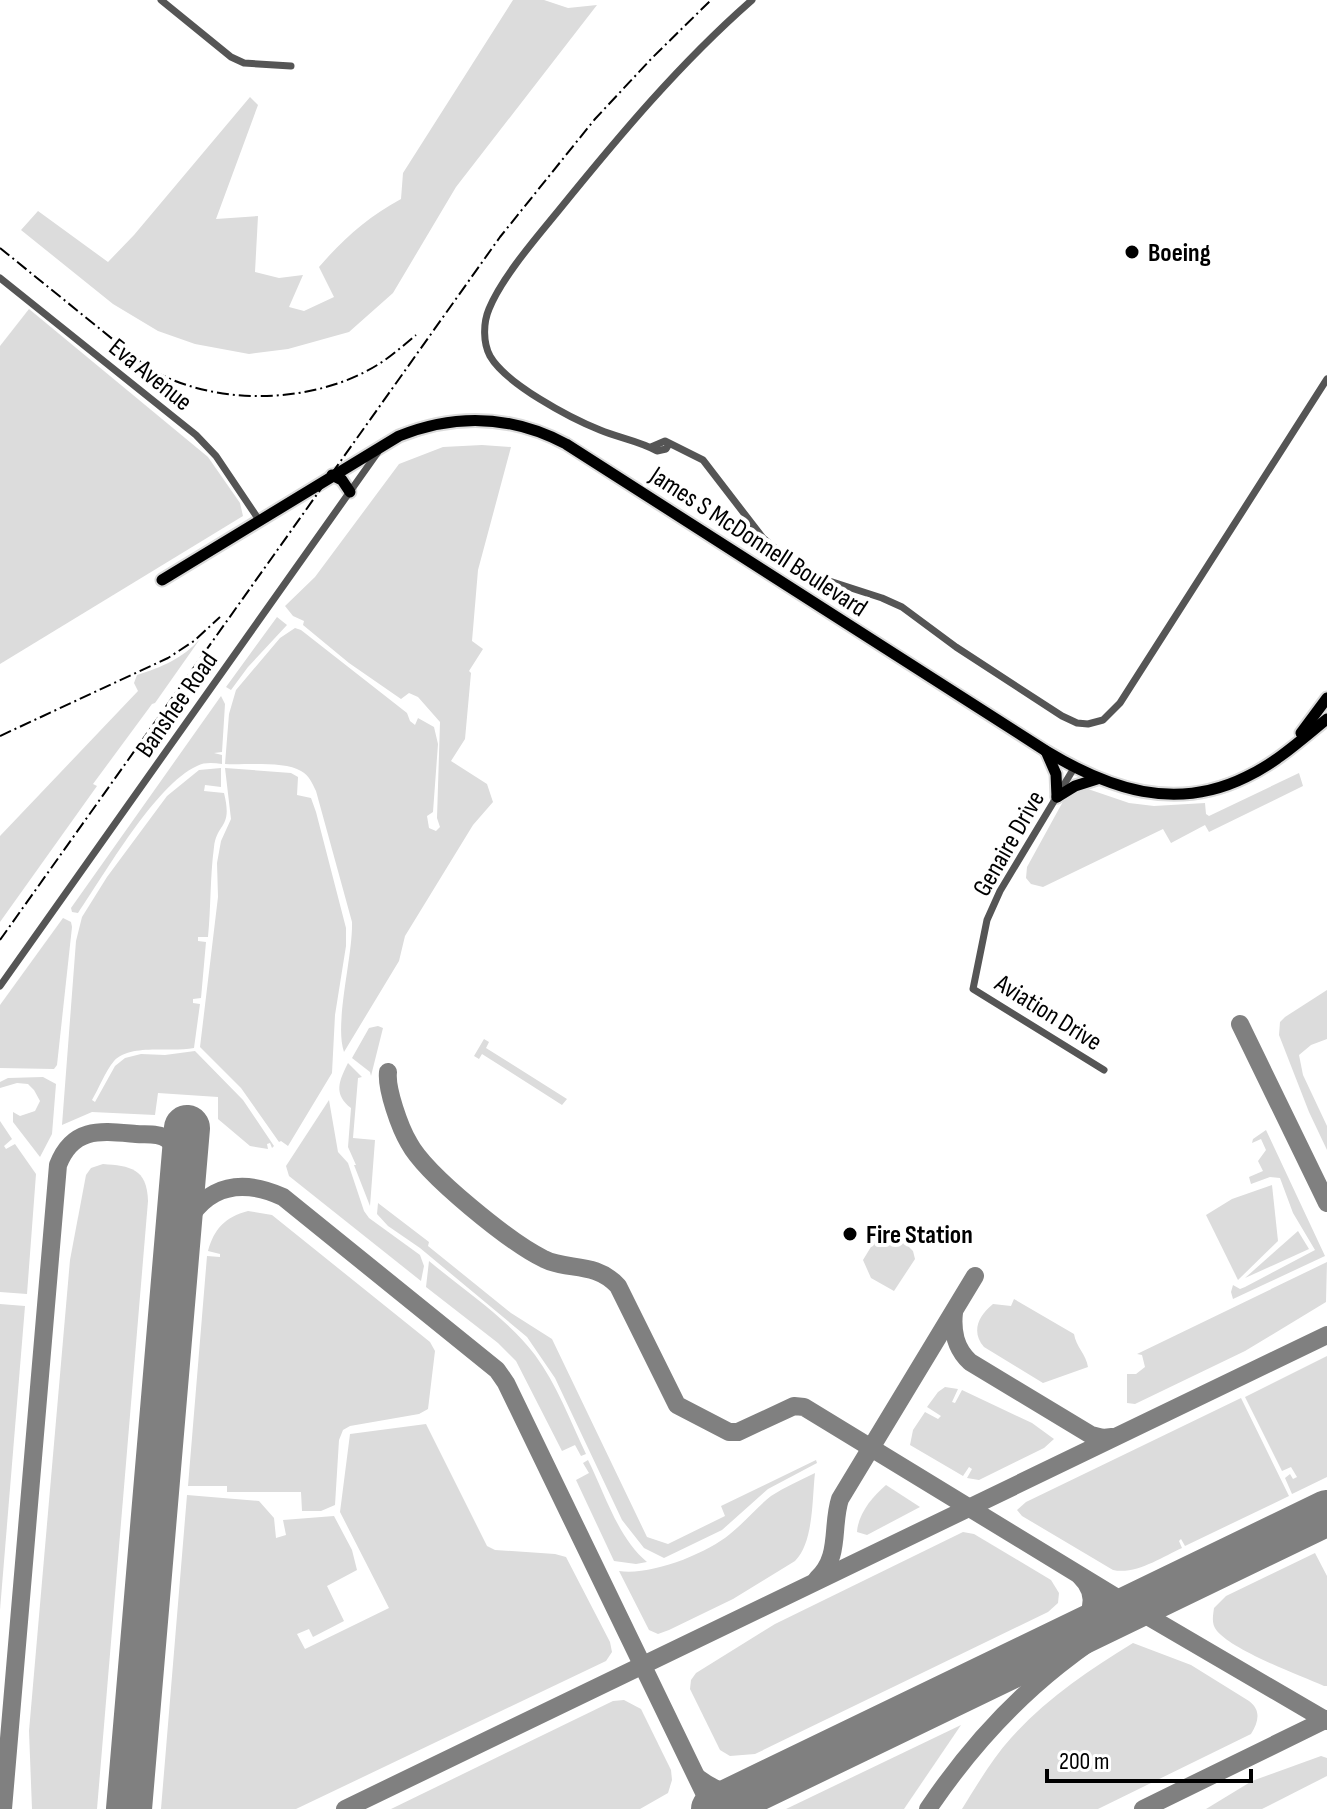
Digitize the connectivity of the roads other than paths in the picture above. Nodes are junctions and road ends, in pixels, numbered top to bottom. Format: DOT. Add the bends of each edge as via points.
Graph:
graph roads {
  1 [pos="161,0"];
  2 [pos="752,0"];
  3 [pos="291,66"];
  4 [pos="0,278"];
  5 [pos="1327,379"];
  6 [pos="383,445"];
  7 [pos="332,475"];
  8 [pos="350,492"];
  9 [pos="259,520"];
  10 [pos="162,580"];
  11 [pos="1327,698"];
  12 [pos="1327,719"];
  13 [pos="1046,751"];
  14 [pos="1284,753"];
  15 [pos="1074,768"];
  16 [pos="1097,779"];
  17 [pos="1057,797"];
  18 [pos="0,986"];
  19 [pos="973,989"];
  20 [pos="1104,1070"];
  1 -- 3 [label="street" via="231,57 244,63"];
  2 -- 5 [label="street" via="630,122 495,297 485,324 488,353 498,368 560,412 657,451 669,444 703,460 763,538 796,566 902,607 1062,716 1088,724 1103,720 1120,703"];
  4 -- 9 [label="street, Eva Avenue" via="196,435"];
  6 -- 7 [label="main road, James S McDonnell Boulevard"];
  6 -- 8 [label="street, Banshee Road"];
  6 -- 13 [label="main road, James S McDonnell Boulevard" via="420,428 456,420 500,421 554,438"];
  7 -- 8 [label="main road"];
  7 -- 9 [label="main road, James S McDonnell Boulevard"];
  8 -- 18 [label="street, Banshee Road"];
  9 -- 10 [label="main road, James S McDonnell Boulevard"];
  11 -- 14 [label="main road"];
  12 -- 14 [label="main road, James S McDonnell Boulevard"];
  13 -- 15 [label="main road, James S McDonnell Boulevard"];
  13 -- 17 [label="main road" via="1056,774"];
  14 -- 16 [label="main road, James S McDonnell Boulevard" via="1244,778 1188,793 1140,792"];
  15 -- 16 [label="main road, James S McDonnell Boulevard"];
  15 -- 17 [label="street, Genaire Drive"];
  16 -- 17 [label="main road"];
  17 -- 19 [label="street, Genaire Drive" via="987,920"];
  19 -- 20 [label="street, Aviation Drive"];
}
